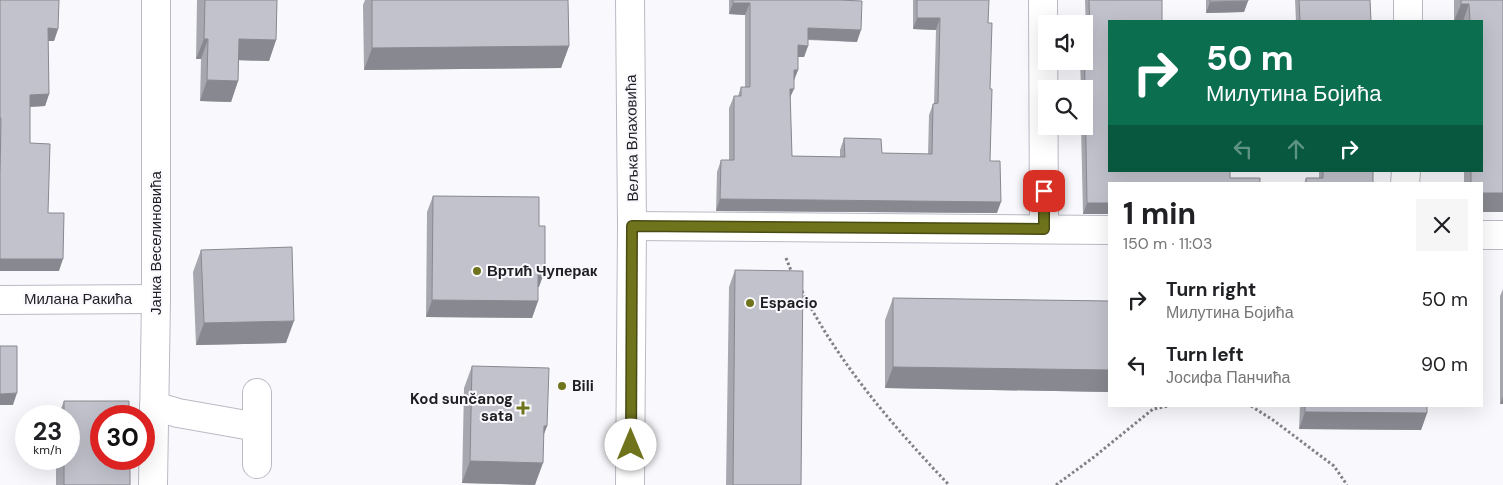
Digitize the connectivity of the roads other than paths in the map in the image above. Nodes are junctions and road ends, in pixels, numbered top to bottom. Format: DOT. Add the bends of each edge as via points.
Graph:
graph roads {
  1 [pos="156,0"];
  2 [pos="630,0"];
  3 [pos="1043,0"];
  4 [pos="1408,0"];
  5 [pos="1408,20"];
  6 [pos="632,226"];
  7 [pos="1044,229"];
  8 [pos="1108,230"];
  9 [pos="156,299"];
  10 [pos="0,300"];
  11 [pos="257,393"];
  12 [pos="154,405"];
  13 [pos="155,406"];
  14 [pos="257,427"];
  15 [pos="257,464"];
  16 [pos="153,470"];
  17 [pos="153,485"];
  18 [pos="630,485"];
  1 -- 9 [label="street, Јанка Веселиновића"];
  2 -- 6 [label="street, Вељка Влаховића"];
  3 -- 7 [label="street"];
  4 -- 5 [label="street"];
  6 -- 7 [label="street"];
  6 -- 18 [label="street, Вељка Влаховића"];
  7 -- 8 [label="street"];
  9 -- 10 [label="street, Милана Ракића"];
  9 -- 12 [label="street, Јанка Веселиновића"];
  11 -- 14 [label="street"];
  13 -- 14 [label="street"];
  14 -- 15 [label="street"];
  16 -- 17 [label="street, Јанка Веселиновића"];
}
